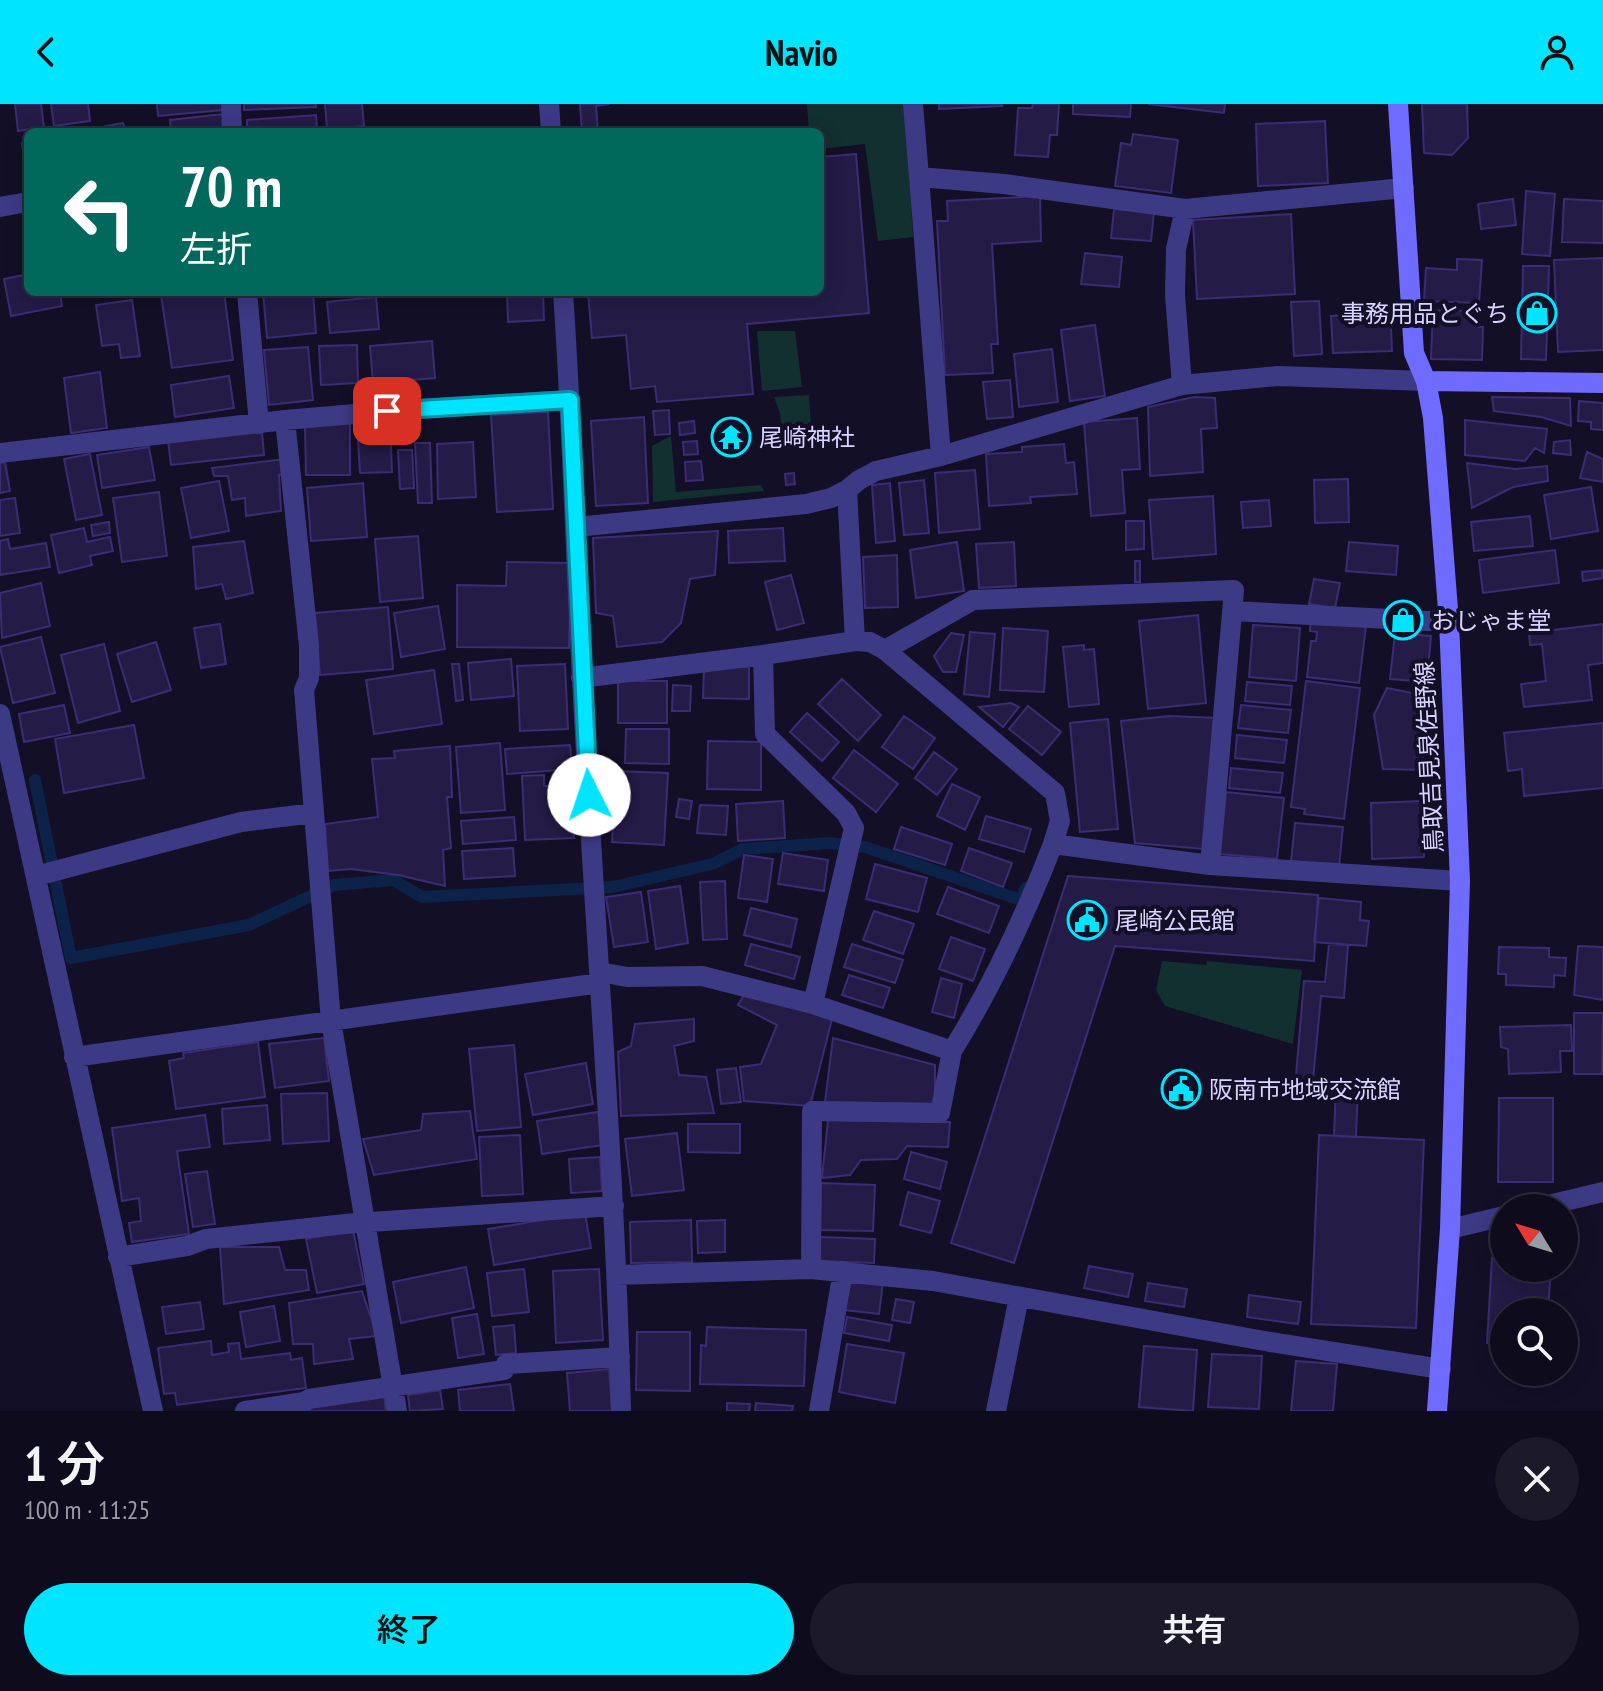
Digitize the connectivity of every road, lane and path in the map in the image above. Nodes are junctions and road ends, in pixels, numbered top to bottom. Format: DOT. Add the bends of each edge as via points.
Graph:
graph roads {
  1 [pos="231,104"];
  2 [pos="549,104"];
  3 [pos="913,104"];
  4 [pos="1398,104"];
  5 [pos="232,128"];
  6 [pos="551,128"];
  7 [pos="919,177"];
  8 [pos="1404,188"];
  9 [pos="24,203"];
  10 [pos="0,207"];
  11 [pos="1185,209"];
  12 [pos="247,296"];
  13 [pos="563,296"];
  14 [pos="1426,381"];
  15 [pos="1603,383"];
  16 [pos="1182,385"];
  17 [pos="570,400"];
  18 [pos="285,420"];
  19 [pos="259,424"];
  20 [pos="0,453"];
  21 [pos="941,456"];
  22 [pos="847,490"];
  23 [pos="576,527"];
  24 [pos="1232,611"];
  25 [pos="1449,622"];
  26 [pos="855,641"];
  27 [pos="885,650"];
  28 [pos="763,655"];
  29 [pos="581,678"];
  30 [pos="0,714"];
  31 [pos="314,813"];
  32 [pos="1053,844"];
  33 [pos="1210,865"];
  34 [pos="36,876"];
  35 [pos="1460,881"];
  36 [pos="600,978"];
  37 [pos="813,1004"];
  38 [pos="331,1021"];
  39 [pos="952,1051"];
  40 [pos="74,1057"];
  41 [pos="1603,1192"];
  42 [pos="1578,1198"];
  43 [pos="614,1206"];
  44 [pos="1490,1219"];
  45 [pos="365,1224"];
  46 [pos="1450,1229"];
  47 [pos="118,1257"];
  48 [pos="811,1269"];
  49 [pos="843,1271"];
  50 [pos="617,1275"];
  51 [pos="1019,1297"];
  52 [pos="620,1357"];
  53 [pos="1441,1369"];
  54 [pos="393,1388"];
  55 [pos="153,1411"];
  56 [pos="245,1411"];
  57 [pos="397,1411"];
  58 [pos="621,1411"];
  59 [pos="819,1411"];
  60 [pos="996,1411"];
  61 [pos="1437,1411"];
  1 -- 5 [label="street"];
  2 -- 6 [label="street"];
  3 -- 7 [label="street"];
  4 -- 8 [label="main road, 鳥取吉見泉佐野線"];
  7 -- 11 [label="street"];
  7 -- 21 [label="street"];
  8 -- 11 [label="street"];
  8 -- 14 [label="main road, 鳥取吉見泉佐野線" via="1414,353"];
  9 -- 10 [label="street"];
  11 -- 16 [label="street" via="1176,249 1175,295"];
  12 -- 19 [label="street"];
  13 -- 17 [label="street"];
  14 -- 15 [label="main road"];
  14 -- 16 [label="street" via="1278,376"];
  14 -- 25 [label="main road, 鳥取吉見泉佐野線"];
  16 -- 21 [label="street"];
  17 -- 18 [label="street"];
  17 -- 23 [label="street"];
  18 -- 19 [label="street"];
  18 -- 31 [label="street" via="309,646 304,690"];
  19 -- 20 [label="street"];
  21 -- 22 [label="street" via="876,471"];
  22 -- 23 [label="street" via="779,508"];
  22 -- 26 [label="street"];
  23 -- 29 [label="street"];
  24 -- 25 [label="street"];
  24 -- 27 [label="street" via="1234,590 973,600"];
  24 -- 33 [label="street"];
  25 -- 35 [label="main road, 鳥取吉見泉佐野線"];
  26 -- 27 [label="street"];
  26 -- 28 [label="street"];
  27 -- 32 [label="street" via="1055,793 1060,821"];
  28 -- 29 [label="street"];
  28 -- 37 [label="street" via="765,734 846,813 854,828"];
  29 -- 36 [label="street"];
  30 -- 34 [label="street"];
  31 -- 34 [label="street" via="241,822"];
  31 -- 38 [label="street"];
  32 -- 33 [label="street"];
  32 -- 39 [label="street" via="1001,965"];
  33 -- 35 [label="street"];
  34 -- 40 [label="street"];
  35 -- 46 [label="main road, 鳥取吉見泉佐野線"];
  36 -- 37 [label="street" via="702,976"];
  36 -- 38 [label="street"];
  36 -- 43 [label="street"];
  37 -- 39 [label="street"];
  38 -- 40 [label="street"];
  38 -- 45 [label="street"];
  39 -- 48 [label="street" via="940,1113 812,1111"];
  40 -- 47 [label="street"];
  41 -- 42 [label="street"];
  43 -- 45 [label="street"];
  43 -- 50 [label="street"];
  44 -- 46 [label="street"];
  45 -- 47 [label="street" via="206,1239"];
  45 -- 54 [label="street"];
  46 -- 53 [label="main road, 鳥取吉見泉佐野線"];
  47 -- 55 [label="street"];
  48 -- 49 [label="street"];
  48 -- 50 [label="street"];
  49 -- 51 [label="street"];
  49 -- 59 [label="street"];
  50 -- 52 [label="street"];
  51 -- 53 [label="street"];
  51 -- 60 [label="street"];
  52 -- 54 [label="street" via="506,1364 504,1370"];
  52 -- 58 [label="street"];
  53 -- 61 [label="main road, 鳥取吉見泉佐野線"];
  54 -- 56 [label="street"];
  54 -- 57 [label="street"];
}
